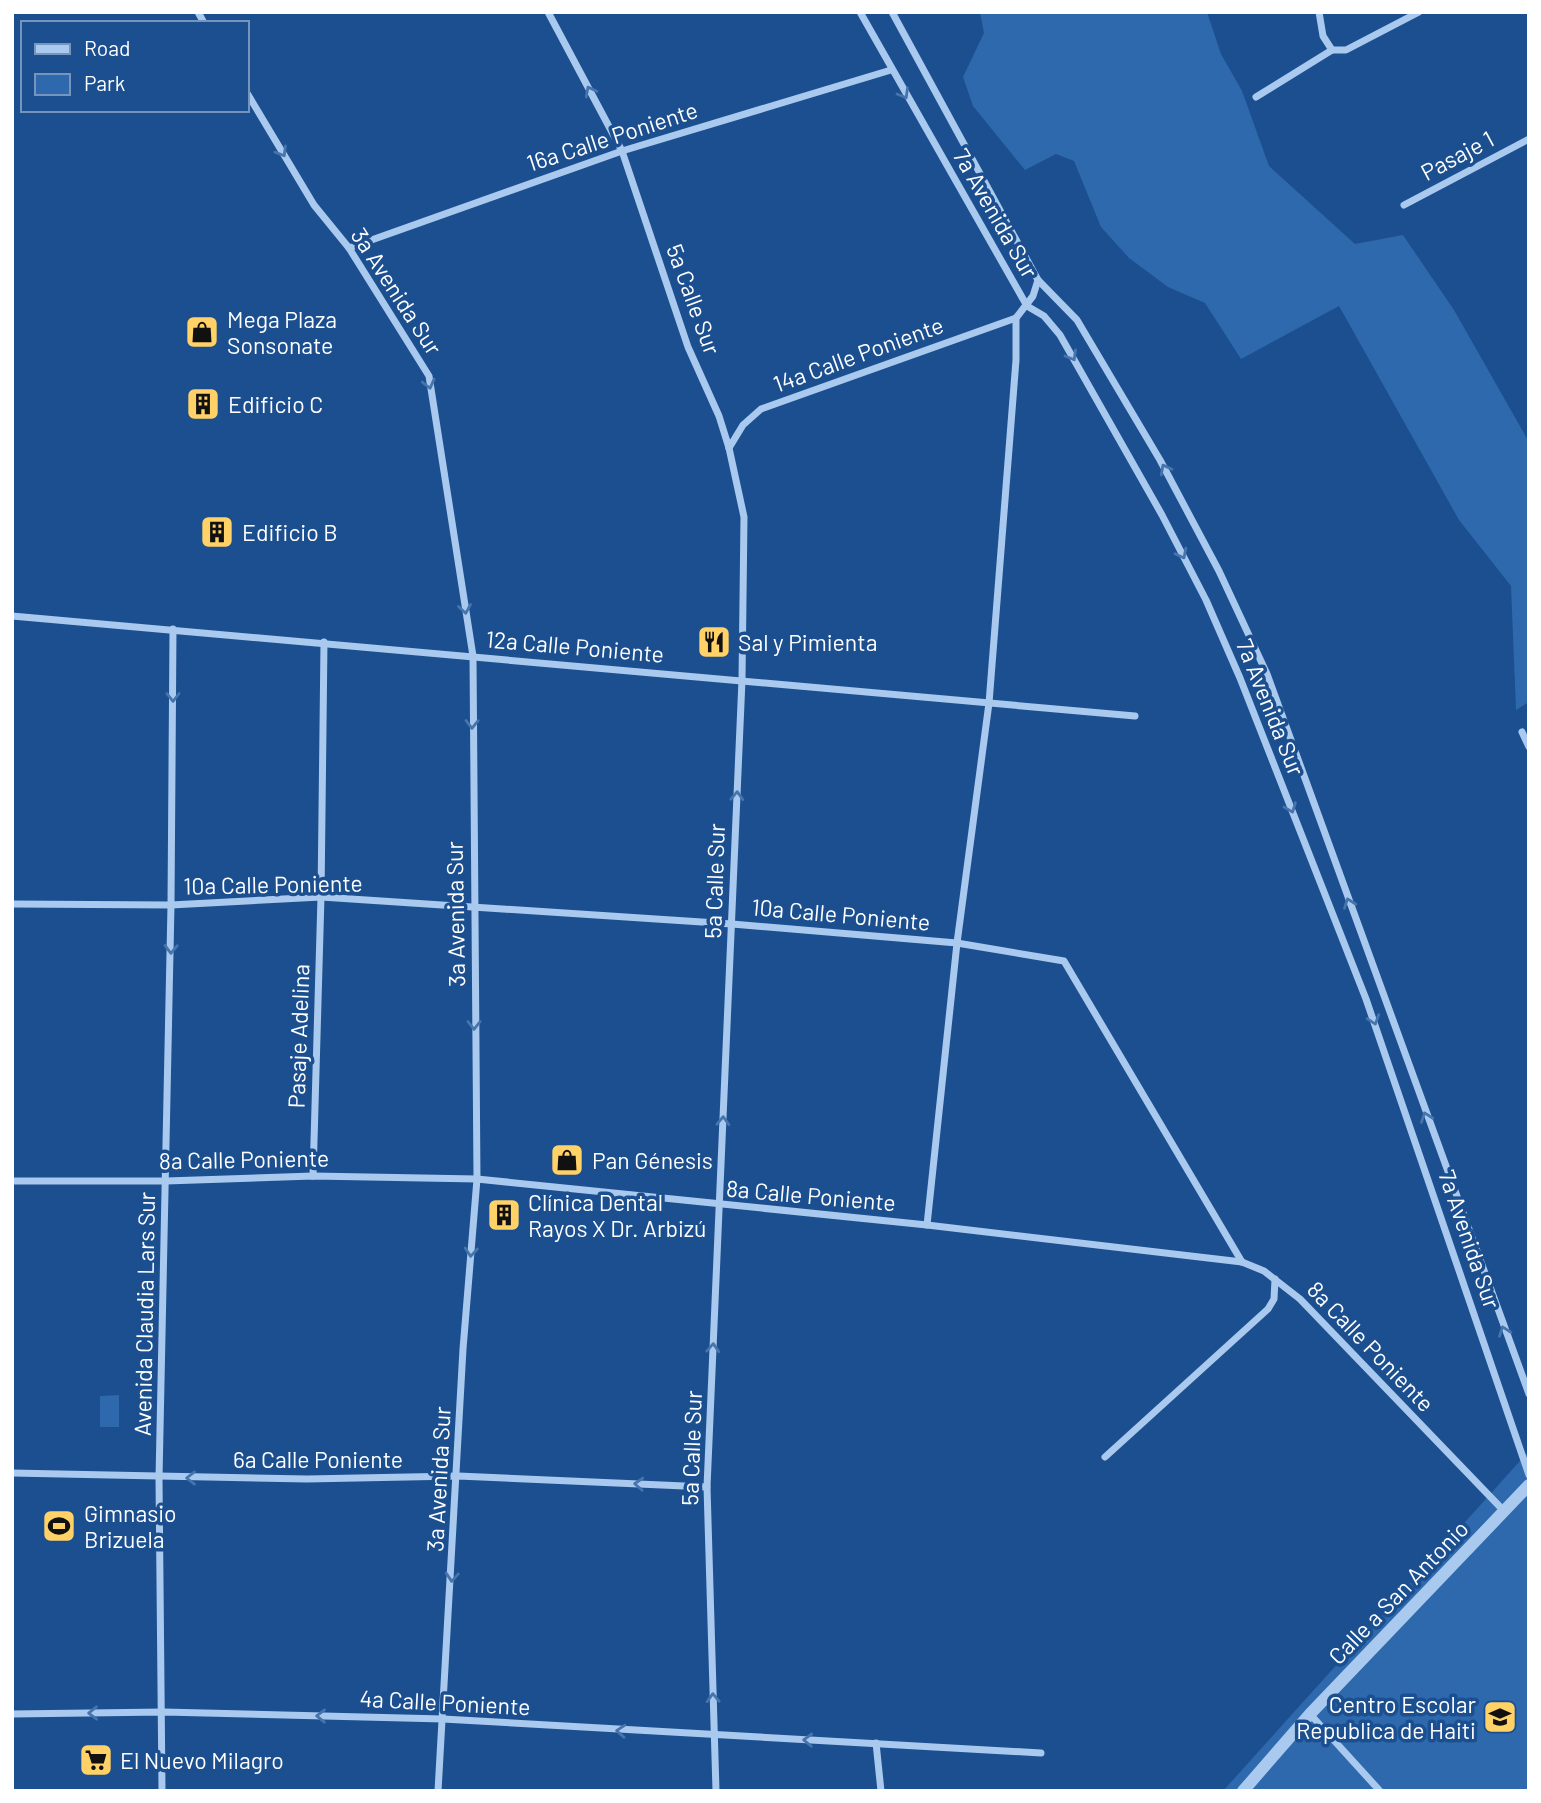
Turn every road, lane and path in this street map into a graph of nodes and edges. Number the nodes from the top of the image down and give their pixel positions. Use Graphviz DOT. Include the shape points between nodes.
graph roads {
  1 [pos="548,12"];
  2 [pos="860,12"];
  3 [pos="892,12"];
  4 [pos="1319,12"];
  5 [pos="1419,12"];
  6 [pos="1332,50"];
  7 [pos="891,70"];
  8 [pos="248,95"];
  9 [pos="1255,97"];
  10 [pos="1529,139"];
  11 [pos="622,151"];
  12 [pos="1404,205"];
  13 [pos="349,248"];
  14 [pos="1038,280"];
  15 [pos="1027,306"];
  16 [pos="1016,318"];
  17 [pos="729,448"];
  18 [pos="12,616"];
  19 [pos="173,629"];
  20 [pos="324,642"];
  21 [pos="473,656"];
  22 [pos="742,680"];
  23 [pos="989,703"];
  24 [pos="1135,716"];
  25 [pos="1522,732"];
  26 [pos="1529,747"];
  27 [pos="321,897"];
  28 [pos="12,904"];
  29 [pos="171,905"];
  30 [pos="475,908"];
  31 [pos="732,924"];
  32 [pos="957,943"];
  33 [pos="313,1176"];
  34 [pos="477,1179"];
  35 [pos="12,1181"];
  36 [pos="166,1181"];
  37 [pos="720,1206"];
  38 [pos="927,1225"];
  39 [pos="1242,1262"];
  40 [pos="1275,1278"];
  41 [pos="1529,1394"];
  42 [pos="1105,1457"];
  43 [pos="12,1473"];
  44 [pos="1529,1475"];
  45 [pos="458,1476"];
  46 [pos="159,1478"];
  47 [pos="1529,1485"];
  48 [pos="707,1487"];
  49 [pos="1504,1511"];
  50 [pos="164,1712"];
  51 [pos="12,1714"];
  52 [pos="1310,1714"];
  53 [pos="443,1719"];
  54 [pos="714,1737"];
  55 [pos="876,1743"];
  56 [pos="1041,1753"];
  57 [pos="162,1791"];
  58 [pos="438,1791"];
  59 [pos="716,1791"];
  60 [pos="881,1791"];
  61 [pos="1243,1791"];
  62 [pos="1380,1791"];
  11 -- 1 [label="street, 5a Calle Sur, one-way"];
  2 -- 7 [label="street, 7a Avenida Sur"];
  3 -- 14 [label="street, 7a Avenida Sur"];
  4 -- 6 [label="street" via="1323,36"];
  5 -- 6 [label="street" via="1346,50"];
  6 -- 9 [label="street"];
  7 -- 11 [label="street, 16a Calle Poniente"];
  7 -- 15 [label="street, 7a Avenida Sur, one-way"];
  8 -- 13 [label="street, 3a Avenida Sur, one-way" via="314,205"];
  10 -- 12 [label="street, Pasaje 1"];
  11 -- 13 [label="street, 16a Calle Poniente"];
  11 -- 17 [label="street, 5a Calle Sur" via="688,347"];
  13 -- 21 [label="street, 3a Avenida Sur, one-way" via="429,376"];
  14 -- 15 [label="street"];
  41 -- 14 [label="street, 7a Avenida Sur, one-way" via="1267,674 1160,460 1077,320"];
  15 -- 16 [label="street"];
  15 -- 44 [label="street, 7a Avenida Sur, one-way" via="1044,316 1066,347 1162,514 1240,678 1366,999"];
  16 -- 17 [label="street, 14a Calle Poniente" via="761,409 743,425"];
  16 -- 23 [label="street"];
  17 -- 22 [label="street, 5a Calle Sur" via="744,517"];
  18 -- 19 [label="street, 12a Calle Poniente"];
  19 -- 20 [label="street, 12a Calle Poniente"];
  19 -- 29 [label="street, Avenida Claudia Lars Sur, one-way"];
  20 -- 21 [label="street, 12a Calle Poniente"];
  20 -- 27 [label="street, Pasaje Adelina"];
  21 -- 22 [label="street, 12a Calle Poniente"];
  21 -- 30 [label="street, 3a Avenida Sur, one-way"];
  22 -- 23 [label="street, 12a Calle Poniente"];
  31 -- 22 [label="street, 5a Calle Sur, one-way"];
  23 -- 24 [label="street, 12a Calle Poniente"];
  23 -- 32 [label="street"];
  25 -- 26 [label="street"];
  27 -- 29 [label="street, 10a Calle Poniente"];
  27 -- 30 [label="street, 10a Calle Poniente"];
  27 -- 33 [label="street, Pasaje Adelina"];
  28 -- 29 [label="street, 10a Calle Poniente"];
  29 -- 36 [label="street, Avenida Claudia Lars Sur, one-way"];
  30 -- 31 [label="street, 10a Calle Poniente"];
  30 -- 34 [label="street, 3a Avenida Sur, one-way"];
  31 -- 32 [label="street, 10a Calle Poniente"];
  37 -- 31 [label="street, 5a Calle Sur, one-way"];
  32 -- 38 [label="street"];
  32 -- 39 [label="street, 10a Calle Poniente" via="1064,961"];
  33 -- 34 [label="street, 8a Calle Poniente"];
  33 -- 36 [label="street, 8a Calle Poniente"];
  34 -- 37 [label="street, 8a Calle Poniente"];
  34 -- 45 [label="street, 3a Avenida Sur, one-way"];
  35 -- 36 [label="street, 8a Calle Poniente"];
  36 -- 46 [label="street, Avenida Claudia Lars Sur"];
  37 -- 38 [label="street, 8a Calle Poniente"];
  48 -- 37 [label="street, 5a Calle Sur, one-way"];
  38 -- 39 [label="street, 8a Calle Poniente"];
  39 -- 40 [label="street, 8a Calle Poniente"];
  40 -- 42 [label="street" via="1275,1299 1268,1309"];
  40 -- 49 [label="street, 8a Calle Poniente"];
  43 -- 46 [label="street, 6a Calle Poniente"];
  45 -- 46 [label="street, 6a Calle Poniente, one-way"];
  48 -- 45 [label="street, 6a Calle Poniente, one-way"];
  45 -- 53 [label="street, 3a Avenida Sur, one-way"];
  46 -- 50 [label="street, Avenida Claudia Lars Sur"];
  47 -- 49 [label="street, Calle a San Antonio"];
  54 -- 48 [label="street, 5a Calle Sur, one-way"];
  49 -- 52 [label="street, Calle a San Antonio"];
  50 -- 51 [label="street, 4a Calle Poniente, one-way"];
  53 -- 50 [label="street, 4a Calle Poniente, one-way"];
  50 -- 57 [label="street, Avenida Claudia Lars Sur"];
  52 -- 61 [label="street, Calle a San Antonio"];
  52 -- 62 [label="street"];
  54 -- 53 [label="street, 4a Calle Poniente, one-way"];
  53 -- 58 [label="street, 3a Avenida Sur"];
  55 -- 54 [label="street, 4a Calle Poniente, one-way"];
  54 -- 59 [label="street, 5a Calle Sur"];
  55 -- 56 [label="street, 4a Calle Poniente"];
  55 -- 60 [label="street"];
}
